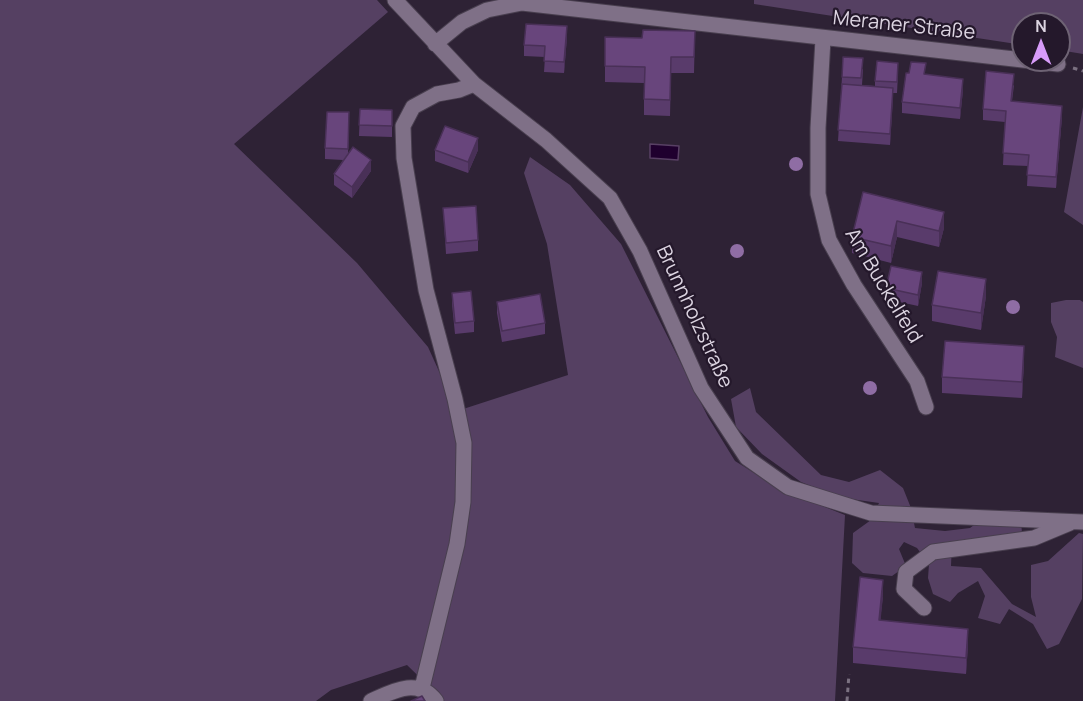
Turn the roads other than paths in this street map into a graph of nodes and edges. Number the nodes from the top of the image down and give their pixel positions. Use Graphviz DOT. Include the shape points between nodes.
graph roads {
  1 [pos="395,0"];
  2 [pos="823,39"];
  3 [pos="435,45"];
  4 [pos="1011,59"];
  5 [pos="474,84"];
  6 [pos="926,407"];
  7 [pos="1079,521"];
  8 [pos="924,608"];
  9 [pos="422,688"];
  10 [pos="371,701"];
  11 [pos="436,701"];
  1 -- 3 [label="street, Brunnholzstraße"];
  2 -- 3 [label="street, Meraner Straße" via="522,3 487,10 462,22"];
  2 -- 4 [label="street, Meraner Straße"];
  2 -- 6 [label="street, Am Buckelfeld" via="818,194 829,240 917,381"];
  3 -- 5 [label="street, Brunnholzstraße"];
  5 -- 7 [label="street, Brunnholzstraße" via="546,140 610,198 640,251 701,388 747,458 788,487 871,513"];
  5 -- 9 [label="street" via="437,94 413,106 403,126 404,158 426,290 464,443 463,502 457,544"];
  7 -- 8 [label="street" via="1035,538 933,552 906,572 904,589"];
  9 -- 10 [label="street" via="410,687"];
  9 -- 11 [label="street"];
}
